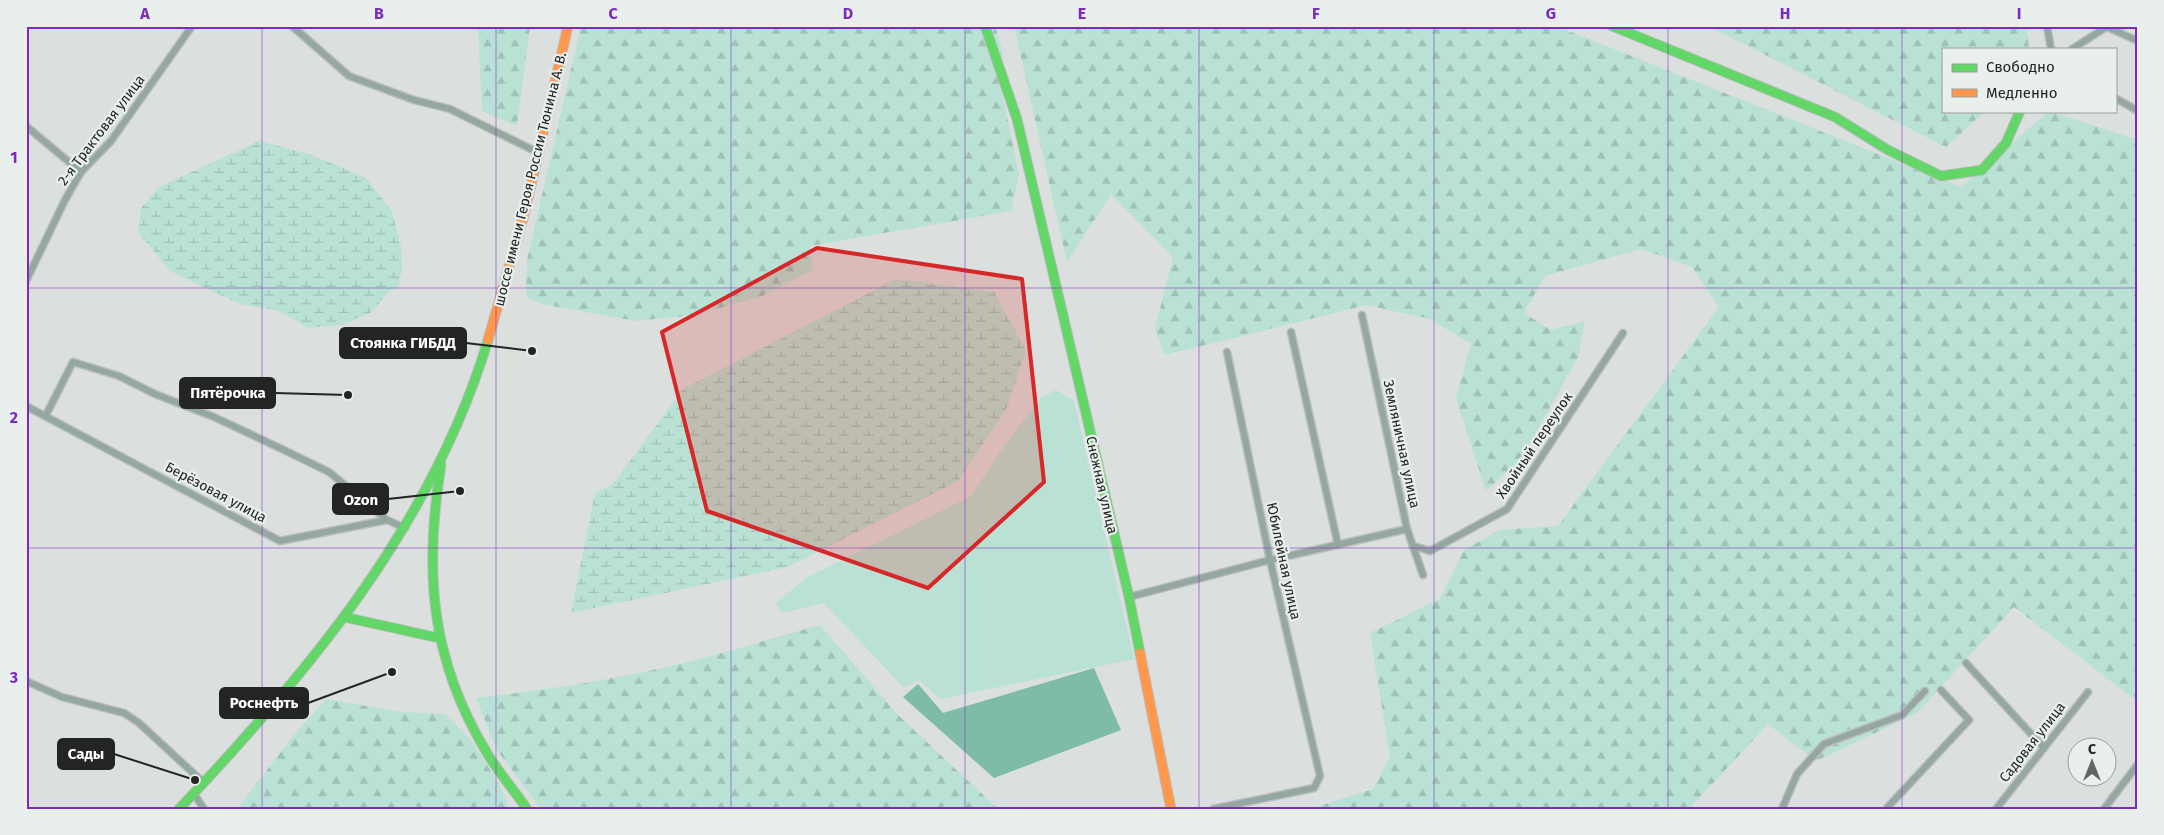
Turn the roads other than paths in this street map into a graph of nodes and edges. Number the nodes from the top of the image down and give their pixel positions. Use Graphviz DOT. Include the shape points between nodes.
graph roads {
  1 [pos="192,26"];
  2 [pos="292,26"];
  3 [pos="568,26"];
  4 [pos="985,26"];
  5 [pos="1612,26"];
  6 [pos="2047,26"];
  7 [pos="2108,26"];
  8 [pos="2138,41"];
  9 [pos="2051,48"];
  10 [pos="2074,48"];
  11 [pos="2116,99"];
  12 [pos="2138,111"];
  13 [pos="2020,112"];
  14 [pos="26,126"];
  15 [pos="539,153"];
  16 [pos="82,172"];
  17 [pos="26,281"];
  18 [pos="1362,315"];
  19 [pos="1292,332"];
  20 [pos="1623,333"];
  21 [pos="1227,352"];
  22 [pos="26,406"];
  23 [pos="46,415"];
  24 [pos="442,460"];
  25 [pos="387,520"];
  26 [pos="405,528"];
  27 [pos="1407,529"];
  28 [pos="1338,545"];
  29 [pos="1414,546"];
  30 [pos="1270,560"];
  31 [pos="1423,576"];
  32 [pos="1129,597"];
  33 [pos="344,617"];
  34 [pos="439,638"];
  35 [pos="1966,663"];
  36 [pos="26,681"];
  37 [pos="1941,690"];
  38 [pos="1925,691"];
  39 [pos="2088,692"];
  40 [pos="2044,748"];
  41 [pos="2138,764"];
  42 [pos="204,783"];
  43 [pos="194,794"];
  44 [pos="179,809"];
  45 [pos="204,809"];
  46 [pos="527,809"];
  47 [pos="1171,809"];
  48 [pos="1213,809"];
  49 [pos="1782,809"];
  50 [pos="1886,809"];
  51 [pos="1996,809"];
  52 [pos="2104,809"];
  1 -- 16 [label="street, 2-я Трактовая улица" via="111,141"];
  2 -- 15 [label="street" via="349,76 414,100 450,108"];
  3 -- 15 [label="main road, шоссе имени Героя России Тюнина А. В."];
  4 -- 32 [label="main road, Снежная улица" via="1005,79"];
  5 -- 13 [label="main road" via="1835,117 1888,150 1941,176 1982,170 2006,143"];
  6 -- 9 [label="street"];
  7 -- 8 [label="street"];
  7 -- 10 [label="street"];
  11 -- 12 [label="street"];
  14 -- 16 [label="street"];
  15 -- 24 [label="main road, шоссе имени Героя России Тюнина А. В." via="503,292 458,425"];
  16 -- 17 [label="street, 2-я Трактовая улица"];
  18 -- 27 [label="street, Земляничная улица"];
  19 -- 28 [label="street"];
  20 -- 29 [label="street, Хвойный переулок" via="1507,509 1430,551"];
  21 -- 30 [label="street, Юбилейная улица"];
  22 -- 23 [label="street, Берёзовая улица"];
  23 -- 25 [label="street, Берёзовая улица" via="280,541"];
  23 -- 25 [label="street" via="73,362 119,376 328,472"];
  24 -- 26 [label="main road, шоссе имени Героя России Тюнина А. В."];
  24 -- 34 [label="main road" via="431,527 430,555"];
  25 -- 26 [label="street"];
  26 -- 33 [label="main road, шоссе имени Героя России Тюнина А. В."];
  27 -- 28 [label="street"];
  27 -- 29 [label="street, Земляничная улица"];
  28 -- 30 [label="street"];
  29 -- 31 [label="street, Земляничная улица"];
  30 -- 32 [label="street"];
  30 -- 48 [label="street, Юбилейная улица" via="1320,776 1314,788"];
  32 -- 47 [label="main road, Снежная улица"];
  33 -- 34 [label="main road"];
  33 -- 42 [label="main road, шоссе имени Героя России Тюнина А. В." via="299,677"];
  34 -- 46 [label="main road" via="453,685 470,720 487,753"];
  35 -- 40 [label="street"];
  36 -- 42 [label="street" via="62,697 124,713"];
  37 -- 50 [label="street" via="1969,720"];
  38 -- 49 [label="street" via="1902,715 1824,744 1797,774"];
  39 -- 40 [label="street, Садовая улица"];
  40 -- 51 [label="street, Садовая улица"];
  41 -- 52 [label="street"];
  42 -- 43 [label="main road, шоссе имени Героя России Тюнина А. В."];
  43 -- 44 [label="main road, шоссе имени Героя России Тюнина А. В."];
  43 -- 45 [label="street"];
}
